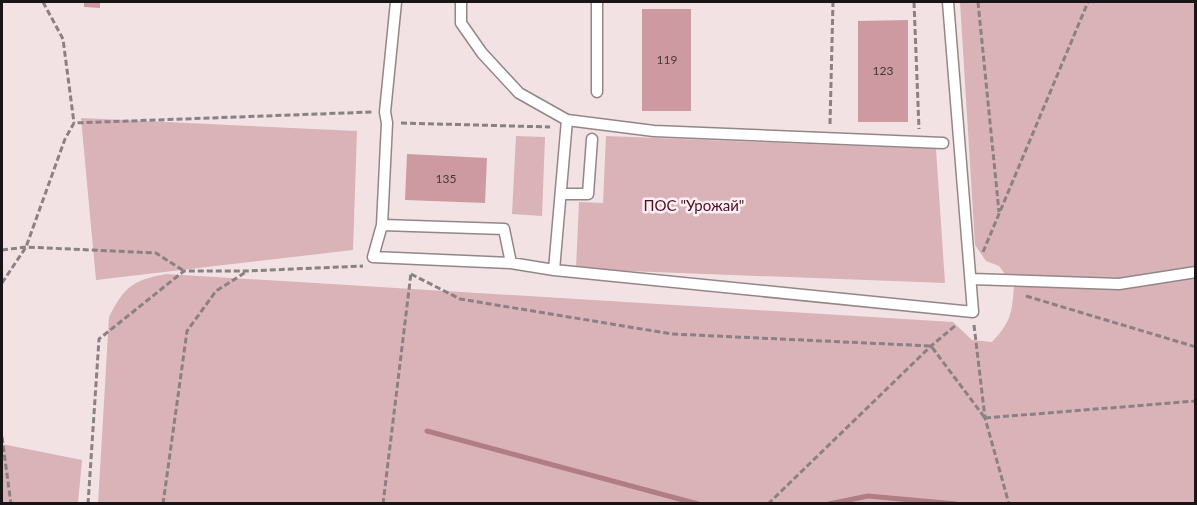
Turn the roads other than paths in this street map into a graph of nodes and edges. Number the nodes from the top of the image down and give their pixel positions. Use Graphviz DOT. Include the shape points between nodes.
graph roads {
  1 [pos="396,2"];
  2 [pos="461,2"];
  3 [pos="597,2"];
  4 [pos="948,2"];
  5 [pos="597,92"];
  6 [pos="567,124"];
  7 [pos="592,139"];
  8 [pos="943,143"];
  9 [pos="561,194"];
  10 [pos="382,225"];
  11 [pos="511,263"];
  12 [pos="554,270"];
  13 [pos="1196,272"];
  14 [pos="971,279"];
  1 -- 10 [label="lane"];
  2 -- 6 [label="lane" via="461,23 482,53 519,93"];
  3 -- 5 [label="lane"];
  4 -- 14 [label="lane"];
  6 -- 8 [label="lane"];
  6 -- 9 [label="lane"];
  7 -- 9 [label="lane" via="588,194"];
  9 -- 12 [label="lane"];
  10 -- 11 [label="lane" via="504,229"];
  10 -- 11 [label="lane" via="373,257"];
  11 -- 12 [label="lane"];
  12 -- 14 [label="lane" via="973,312"];
  13 -- 14 [label="lane" via="1119,284"];
}
